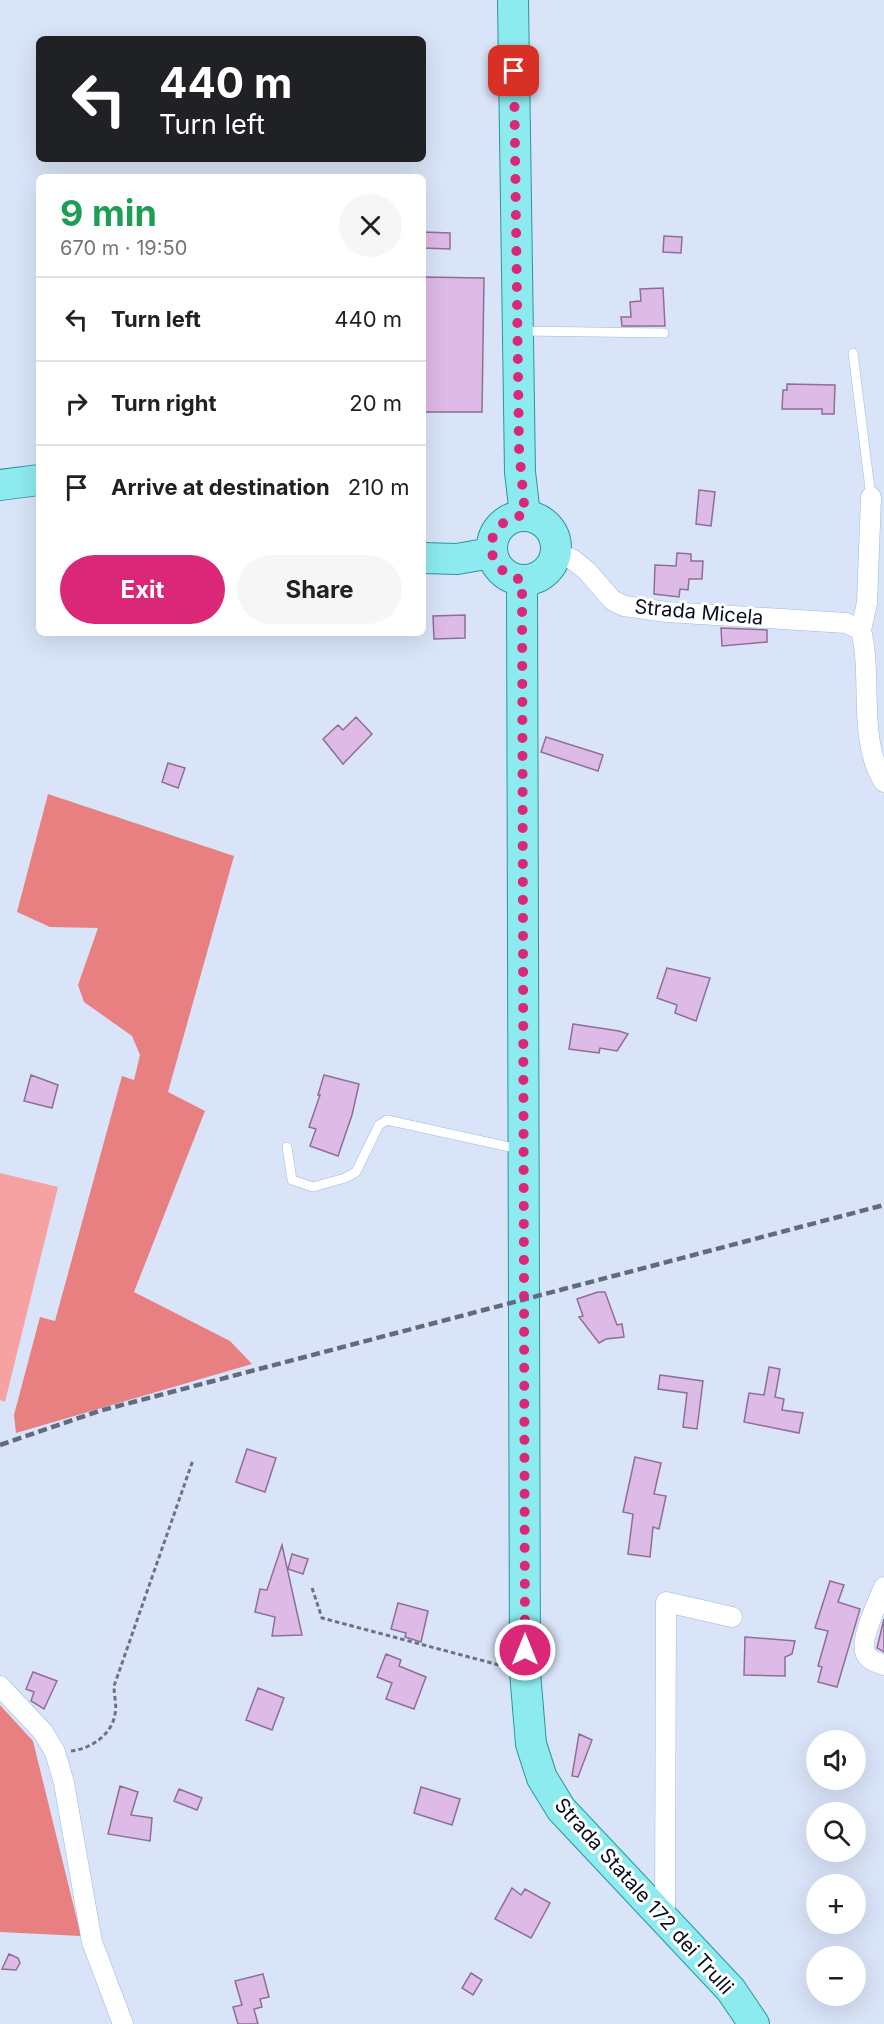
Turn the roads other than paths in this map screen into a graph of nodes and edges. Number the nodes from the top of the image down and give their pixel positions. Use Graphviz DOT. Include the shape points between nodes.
graph roads {
  1 [pos="513,0"];
  2 [pos="516,331"];
  3 [pos="664,333"];
  4 [pos="853,353"];
  5 [pos="36,480"];
  6 [pos="0,485"];
  7 [pos="870,497"];
  8 [pos="525,515"];
  9 [pos="491,553"];
  10 [pos="556,553"];
  11 [pos="426,558"];
  12 [pos="522,580"];
  13 [pos="861,630"];
  14 [pos="884,782"];
  15 [pos="287,1147"];
  16 [pos="522,1149"];
  17 [pos="884,1587"];
  18 [pos="732,1617"];
  19 [pos="884,1665"];
  20 [pos="0,1686"];
  21 [pos="665,1920"];
  22 [pos="123,2024"];
  23 [pos="753,2024"];
  1 -- 2 [label="main road"];
  2 -- 3 [label="lane"];
  2 -- 8 [label="main road"];
  4 -- 7 [label="lane"];
  5 -- 6 [label="main road"];
  7 -- 13 [label="street" via="867,603"];
  8 -- 9 [label="main road" via="499,526"];
  8 -- 10 [label="main road" via="545,523 552,532"];
  9 -- 11 [label="main road" via="457,559"];
  9 -- 12 [label="main road" via="502,572"];
  10 -- 12 [label="main road" via="540,576"];
  10 -- 13 [label="street, Strada Micela" via="572,559 612,600 624,606 846,623"];
  12 -- 16 [label="main road, Strada Statale 172 dei Trulli"];
  13 -- 14 [label="street" via="866,650 871,746 876,769"];
  15 -- 16 [label="lane" via="292,1180 313,1187 356,1172 379,1125 387,1120"];
  16 -- 21 [label="main road, Strada Statale 172 dei Trulli" via="525,1672 531,1743 542,1778 561,1809"];
  17 -- 19 [label="street" via="863,1650 868,1658"];
  18 -- 21 [label="street" via="666,1602"];
  20 -- 22 [label="street" via="43,1732 55,1752 92,1942"];
  21 -- 23 [label="main road, Strada Statale 172 dei Trulli" via="731,1990"];
}
